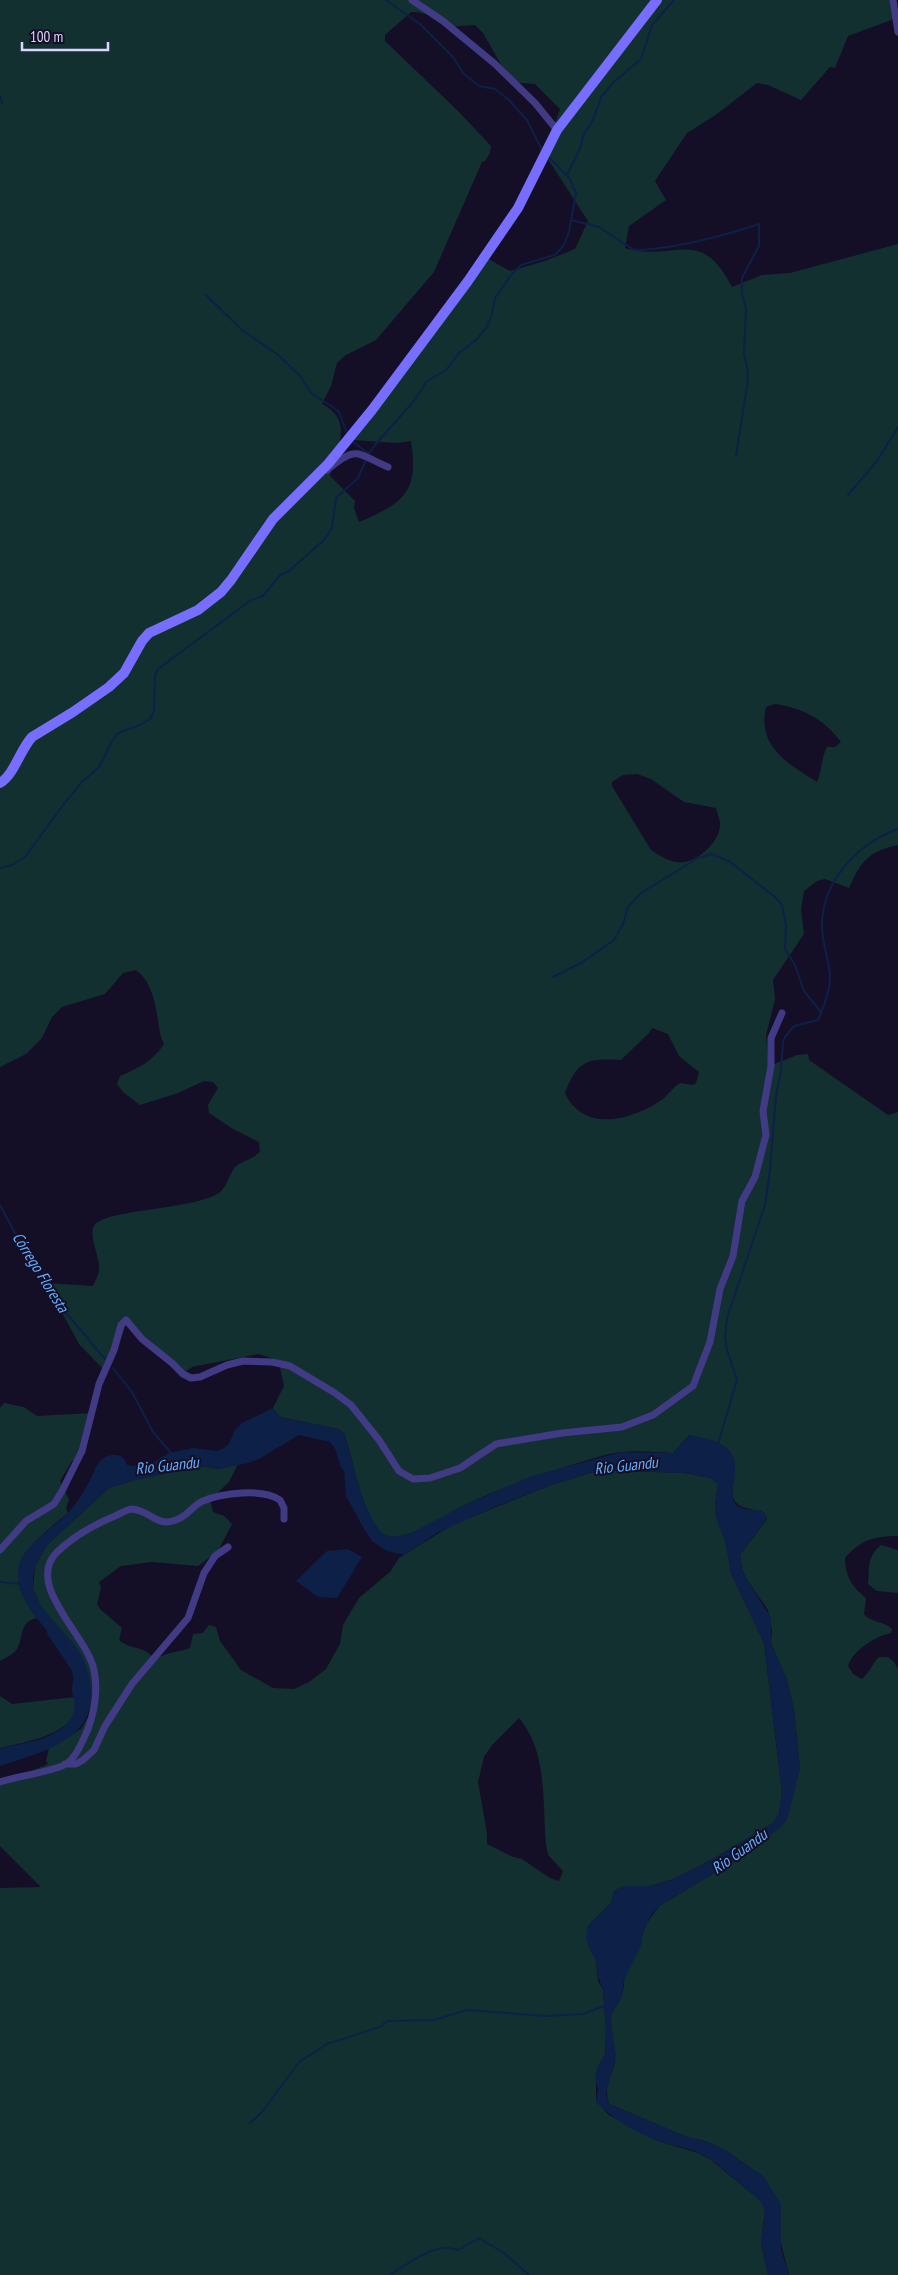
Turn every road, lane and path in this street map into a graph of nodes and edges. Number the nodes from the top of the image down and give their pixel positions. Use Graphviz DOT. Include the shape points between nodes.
graph roads {
  1 [pos="412,0"];
  2 [pos="657,0"];
  3 [pos="893,0"];
  4 [pos="898,28"];
  5 [pos="557,130"];
  6 [pos="388,468"];
  7 [pos="313,479"];
  8 [pos="0,783"];
  9 [pos="782,1013"];
  10 [pos="284,1519"];
  11 [pos="228,1547"];
  12 [pos="0,1550"];
  13 [pos="65,1764"];
  14 [pos="0,1782"];
  1 -- 5 [label="street" via="495,64"];
  2 -- 5 [label="main road"];
  3 -- 4 [label="street"];
  5 -- 7 [label="main road" via="509,223 372,410"];
  6 -- 7 [label="street" via="368,457 351,453"];
  7 -- 8 [label="main road" via="273,519 221,592 192,614 149,633 124,673 105,691 32,737 8,776"];
  9 -- 12 [label="street" via="771,1038 771,1066 763,1111 766,1135 755,1177 742,1201 733,1256 720,1289 710,1342 693,1386 662,1409 622,1428 562,1433 496,1444 460,1468 413,1480 399,1471 351,1406 290,1366 243,1361 191,1378 142,1340 126,1320 98,1384 82,1451 62,1491 54,1504 26,1521"];
  10 -- 13 [label="street" via="280,1500 262,1493 202,1501 181,1518 167,1522 129,1510 90,1526 54,1556 47,1571 51,1592 90,1656 96,1682 90,1724 76,1752"];
  11 -- 13 [label="street" via="215,1556 204,1573 188,1618 132,1684 94,1750 76,1764"];
  13 -- 14 [label="street"];
}
